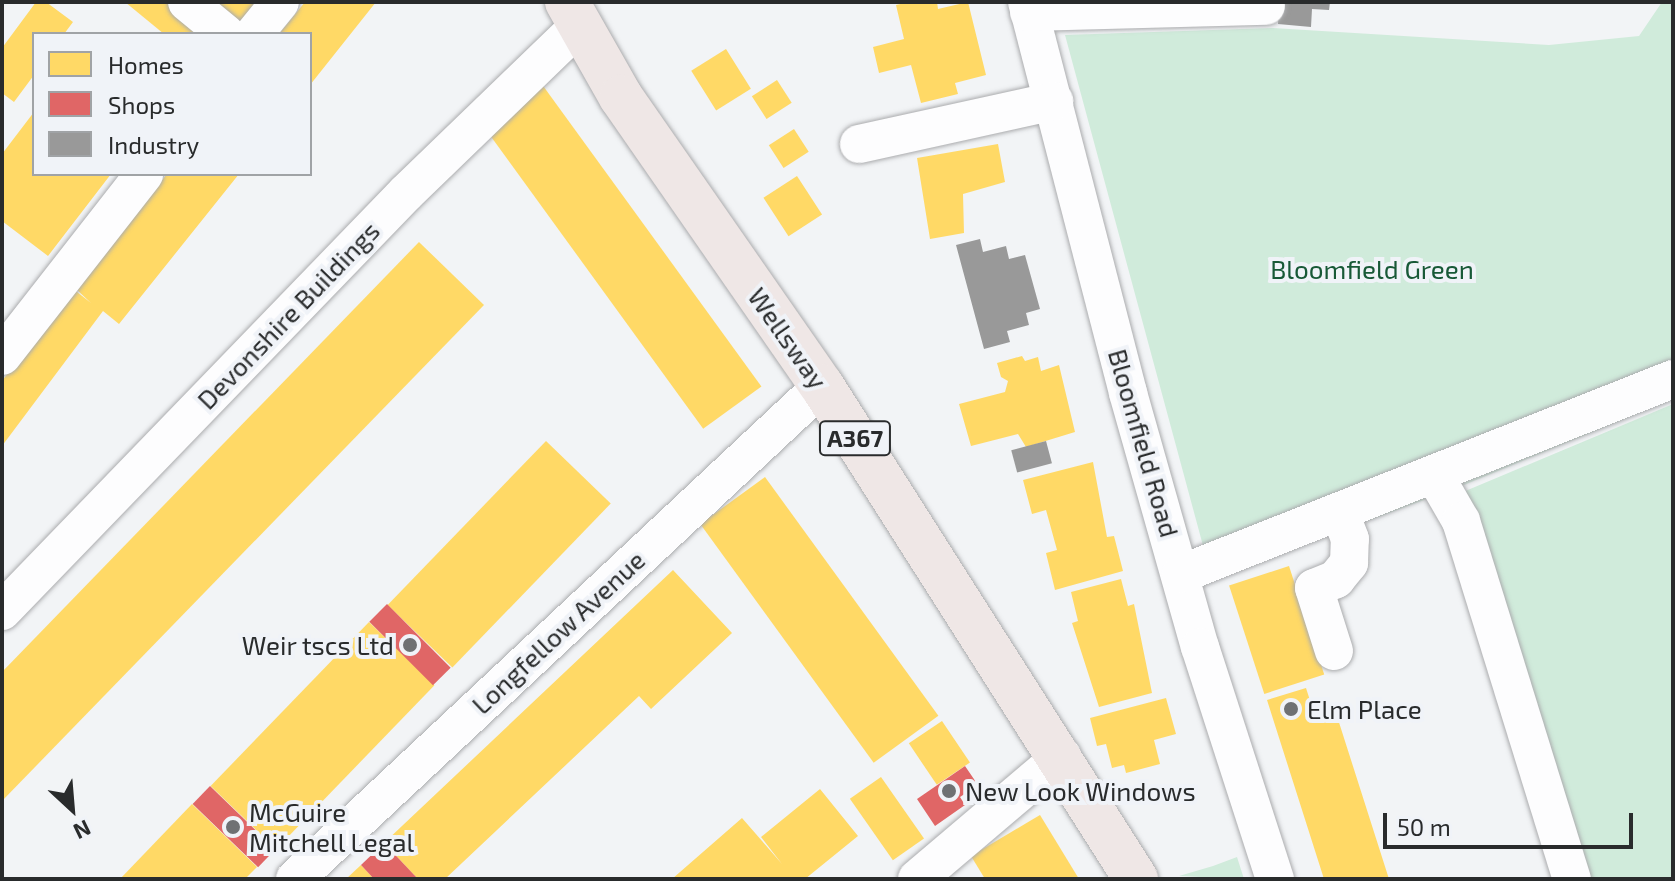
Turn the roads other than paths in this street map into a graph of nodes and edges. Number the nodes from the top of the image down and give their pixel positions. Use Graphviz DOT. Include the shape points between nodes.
graph roads {
  1 [pos="187,2"];
  2 [pos="280,2"];
  3 [pos="1266,6"];
  4 [pos="1028,7"];
  5 [pos="573,14"];
  6 [pos="224,32"];
  7 [pos="256,32"];
  8 [pos="1054,101"];
  9 [pos="859,144"];
  10 [pos="142,176"];
  11 [pos="2,356"];
  12 [pos="1673,379"];
  13 [pos="822,386"];
  14 [pos="1435,476"];
  15 [pos="1340,513"];
  16 [pos="1181,574"];
  17 [pos="2,611"];
  18 [pos="1334,651"];
  19 [pos="1062,756"];
  20 [pos="295,879"];
  21 [pos="917,879"];
  22 [pos="1136,879"];
  23 [pos="1275,879"];
  24 [pos="1572,879"];
  1 -- 6 [label="street"];
  2 -- 7 [label="street"];
  3 -- 4 [label="street"];
  4 -- 8 [label="street, Bloomfield Road"];
  5 -- 13 [label="main road, Wellsway / A367" via="621,97"];
  5 -- 17 [label="street, Devonshire Buildings"];
  8 -- 9 [label="street"];
  8 -- 16 [label="street, Bloomfield Road" via="1128,393"];
  10 -- 11 [label="street"];
  12 -- 14 [label="street"];
  13 -- 19 [label="main road, Wellsway / A367"];
  13 -- 20 [label="street, Longfellow Avenue"];
  14 -- 15 [label="street"];
  14 -- 24 [label="street" via="1461,521"];
  15 -- 16 [label="street"];
  15 -- 18 [label="street" via="1350,539 1349,563 1336,579 1314,588"];
  16 -- 23 [label="street, Bloomfield Road"];
  19 -- 21 [label="street"];
  19 -- 22 [label="main road, Wellsway / A367"];
}
